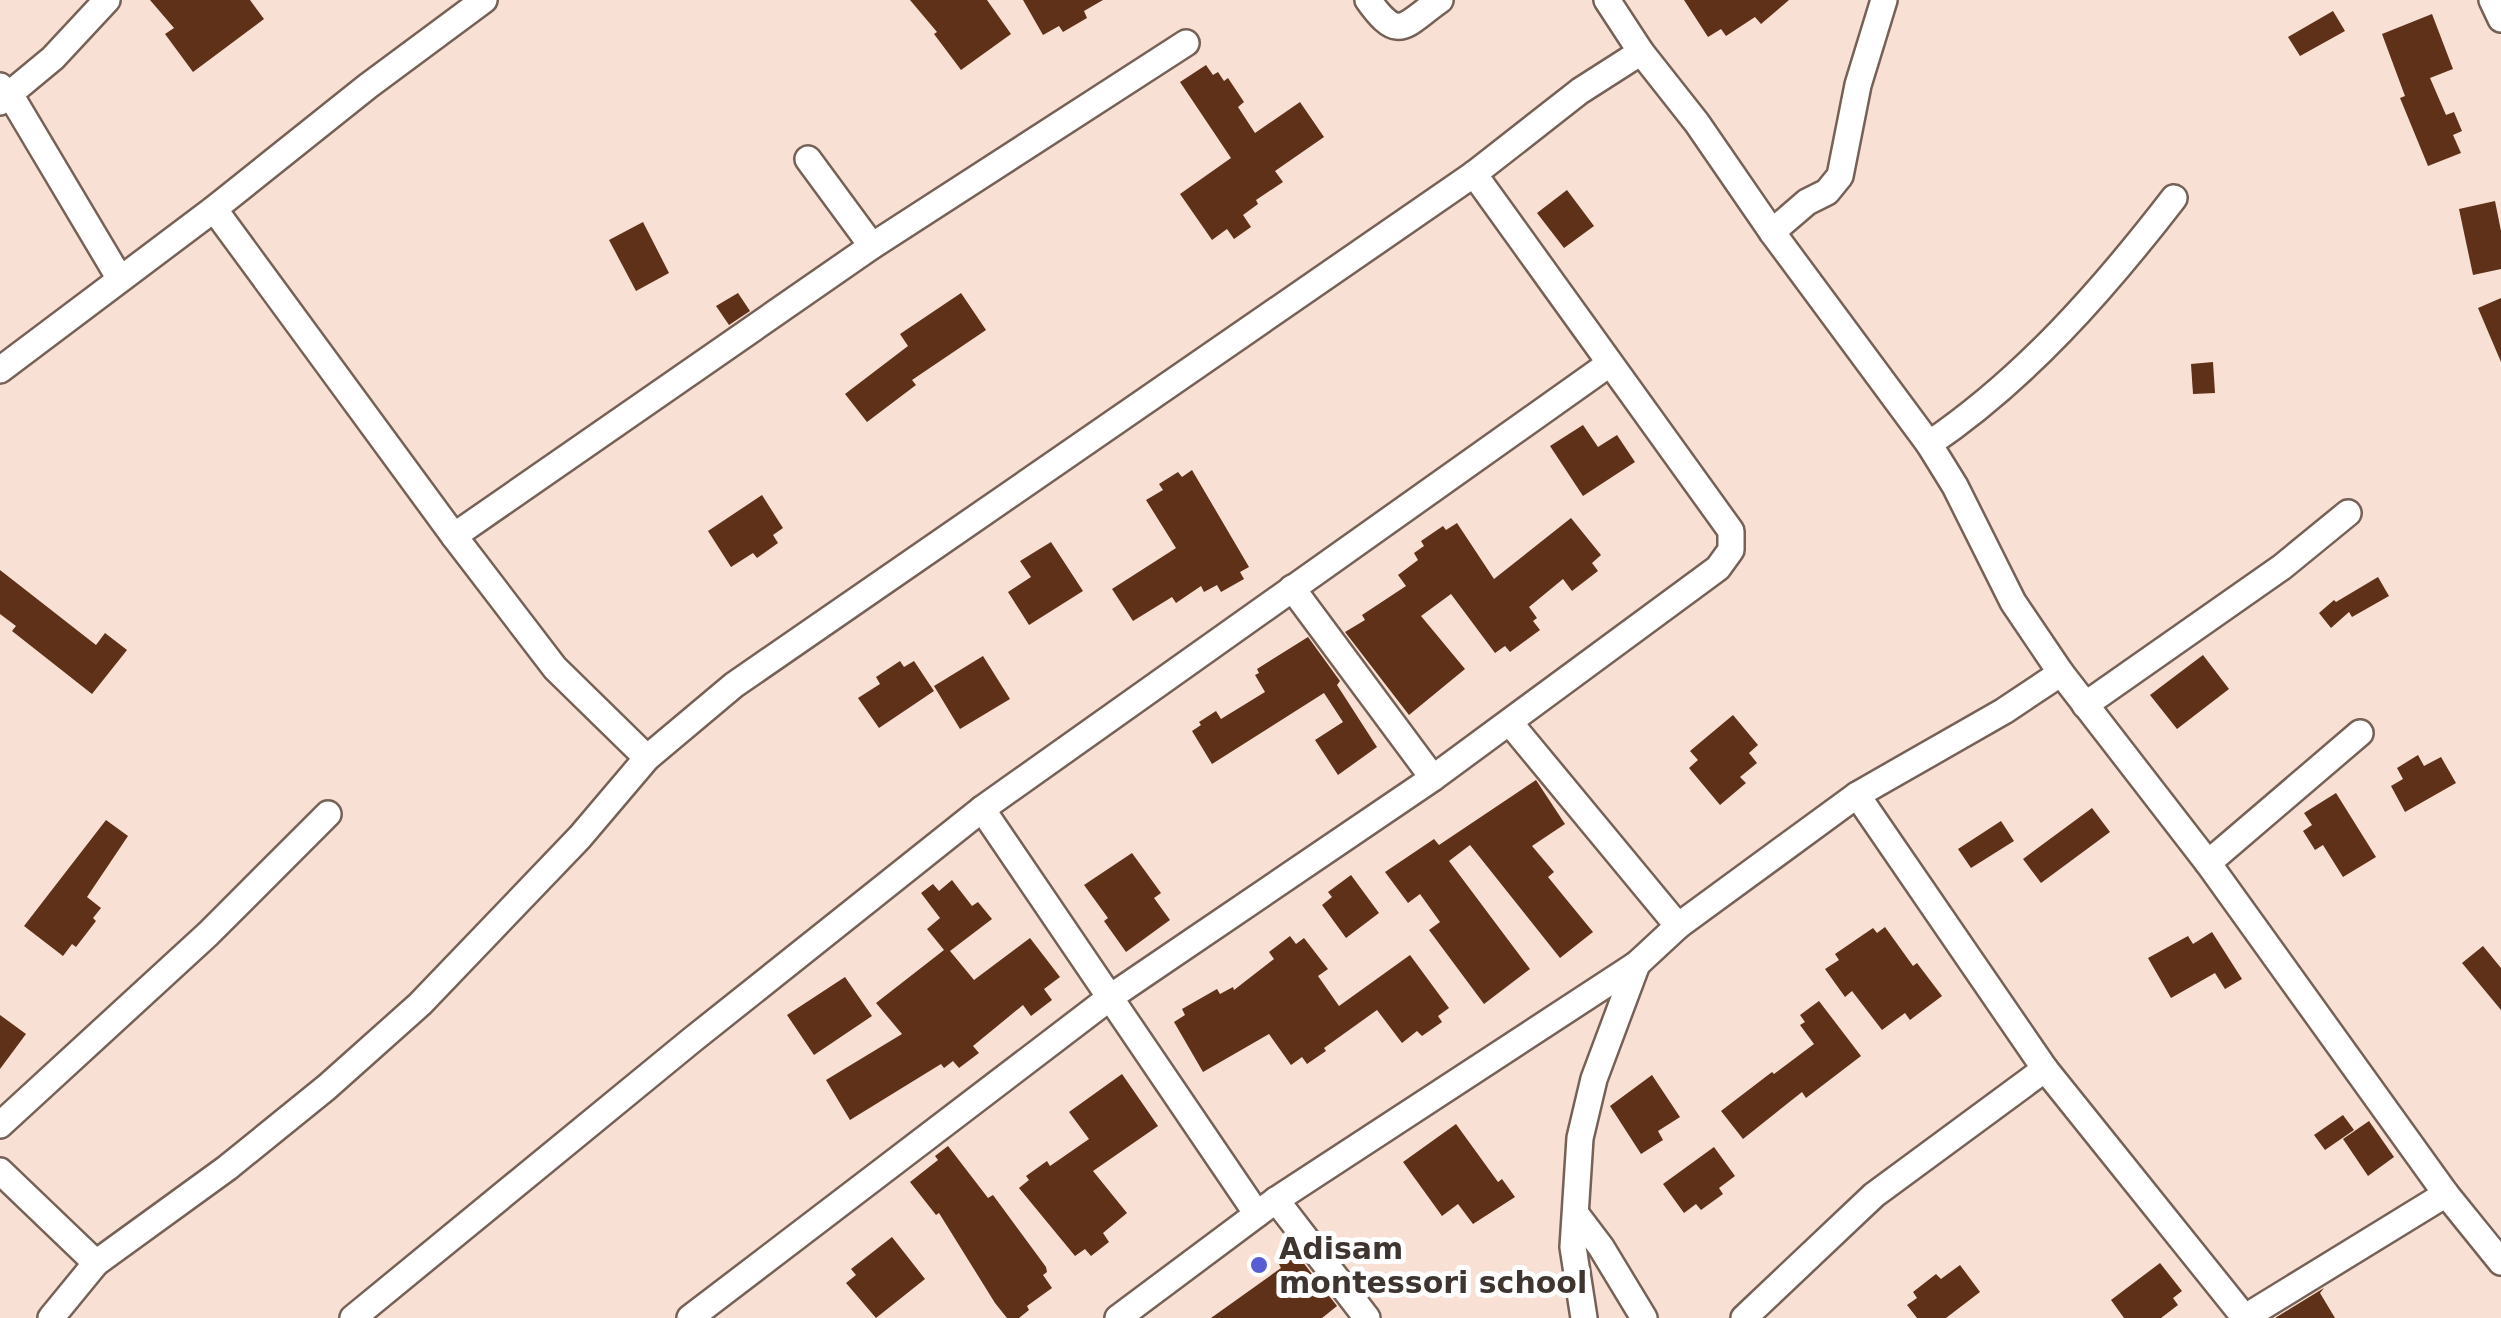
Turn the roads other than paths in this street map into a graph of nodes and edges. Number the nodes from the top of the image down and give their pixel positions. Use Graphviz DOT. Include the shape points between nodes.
graph roads {
  1 [pos="107,0"];
  2 [pos="484,0"];
  3 [pos="1368,0"];
  4 [pos="1440,0"];
  5 [pos="1607,0"];
  6 [pos="1884,0"];
  7 [pos="2492,0"];
  8 [pos="2501,19"];
  9 [pos="1186,43"];
  10 [pos="1641,52"];
  11 [pos="4,95"];
  12 [pos="808,159"];
  13 [pos="1474,174"];
  14 [pos="2174,198"];
  15 [pos="214,208"];
  16 [pos="1772,232"];
  17 [pos="872,246"];
  18 [pos="120,278"];
  19 [pos="1609,364"];
  20 [pos="0,370"];
  21 [pos="1928,444"];
  22 [pos="2348,512"];
  23 [pos="454,536"];
  24 [pos="1292,588"];
  25 [pos="2062,672"];
  26 [pos="2085,706"];
  27 [pos="1510,723"];
  28 [pos="2360,733"];
  29 [pos="647,758"];
  30 [pos="1433,778"];
  31 [pos="1857,796"];
  32 [pos="982,809"];
  33 [pos="328,814"];
  34 [pos="2208,863"];
  35 [pos="1678,926"];
  36 [pos="1637,964"];
  37 [pos="1112,996"];
  38 [pos="2045,1069"];
  39 [pos="0,1125"];
  40 [pos="0,1171"];
  41 [pos="2446,1194"];
  42 [pos="1266,1207"];
  43 [pos="1576,1214"];
  44 [pos="2501,1262"];
  45 [pos="96,1263"];
  46 [pos="52,1318"];
  47 [pos="353,1318"];
  48 [pos="690,1318"];
  49 [pos="1118,1318"];
  50 [pos="1367,1318"];
  51 [pos="1584,1318"];
  52 [pos="1644,1318"];
  53 [pos="1744,1318"];
  54 [pos="2244,1318"];
  1 -- 11 [label="street" via="53,58"];
  2 -- 15 [label="street"];
  3 -- 4 [label="street" via="1394,28"];
  5 -- 10 [label="street"];
  6 -- 16 [label="street" via="1840,176"];
  7 -- 8 [label="street"];
  9 -- 17 [label="street"];
  10 -- 13 [label="street"];
  10 -- 16 [label="street"];
  11 -- 18 [label="street"];
  12 -- 17 [label="street"];
  13 -- 19 [label="street"];
  13 -- 29 [label="street" via="734,685"];
  14 -- 21 [label="street" via="2114,276 2054,337 1973,414"];
  15 -- 18 [label="street"];
  15 -- 23 [label="street"];
  16 -- 21 [label="street"];
  17 -- 23 [label="street"];
  18 -- 20 [label="street"];
  19 -- 24 [label="street"];
  19 -- 27 [label="street" via="1731,531 1731,550 1718,568"];
  21 -- 25 [label="street" via="2013,602"];
  22 -- 26 [label="street" via="2282,567"];
  23 -- 29 [label="street" via="555,668"];
  24 -- 30 [label="street"];
  24 -- 32 [label="street"];
  25 -- 26 [label="street"];
  25 -- 31 [label="street"];
  26 -- 34 [label="street"];
  27 -- 30 [label="street"];
  27 -- 35 [label="street"];
  28 -- 34 [label="street"];
  29 -- 45 [label="street" via="420,1004 227,1168"];
  30 -- 37 [label="street"];
  31 -- 35 [label="street"];
  31 -- 38 [label="street"];
  32 -- 37 [label="street"];
  32 -- 47 [label="street"];
  33 -- 39 [label="street"];
  34 -- 41 [label="street"];
  35 -- 36 [label="street"];
  36 -- 42 [label="street"];
  36 -- 43 [label="street" via="1594,1079 1580,1138"];
  37 -- 42 [label="street"];
  37 -- 48 [label="street"];
  38 -- 53 [label="street" via="1874,1195"];
  38 -- 54 [label="street"];
  40 -- 45 [label="street"];
  41 -- 44 [label="street"];
  41 -- 54 [label="street"];
  42 -- 49 [label="street"];
  42 -- 50 [label="street"];
  43 -- 51 [label="street" via="1573,1247"];
  43 -- 52 [label="street"];
  45 -- 46 [label="street"];
}
